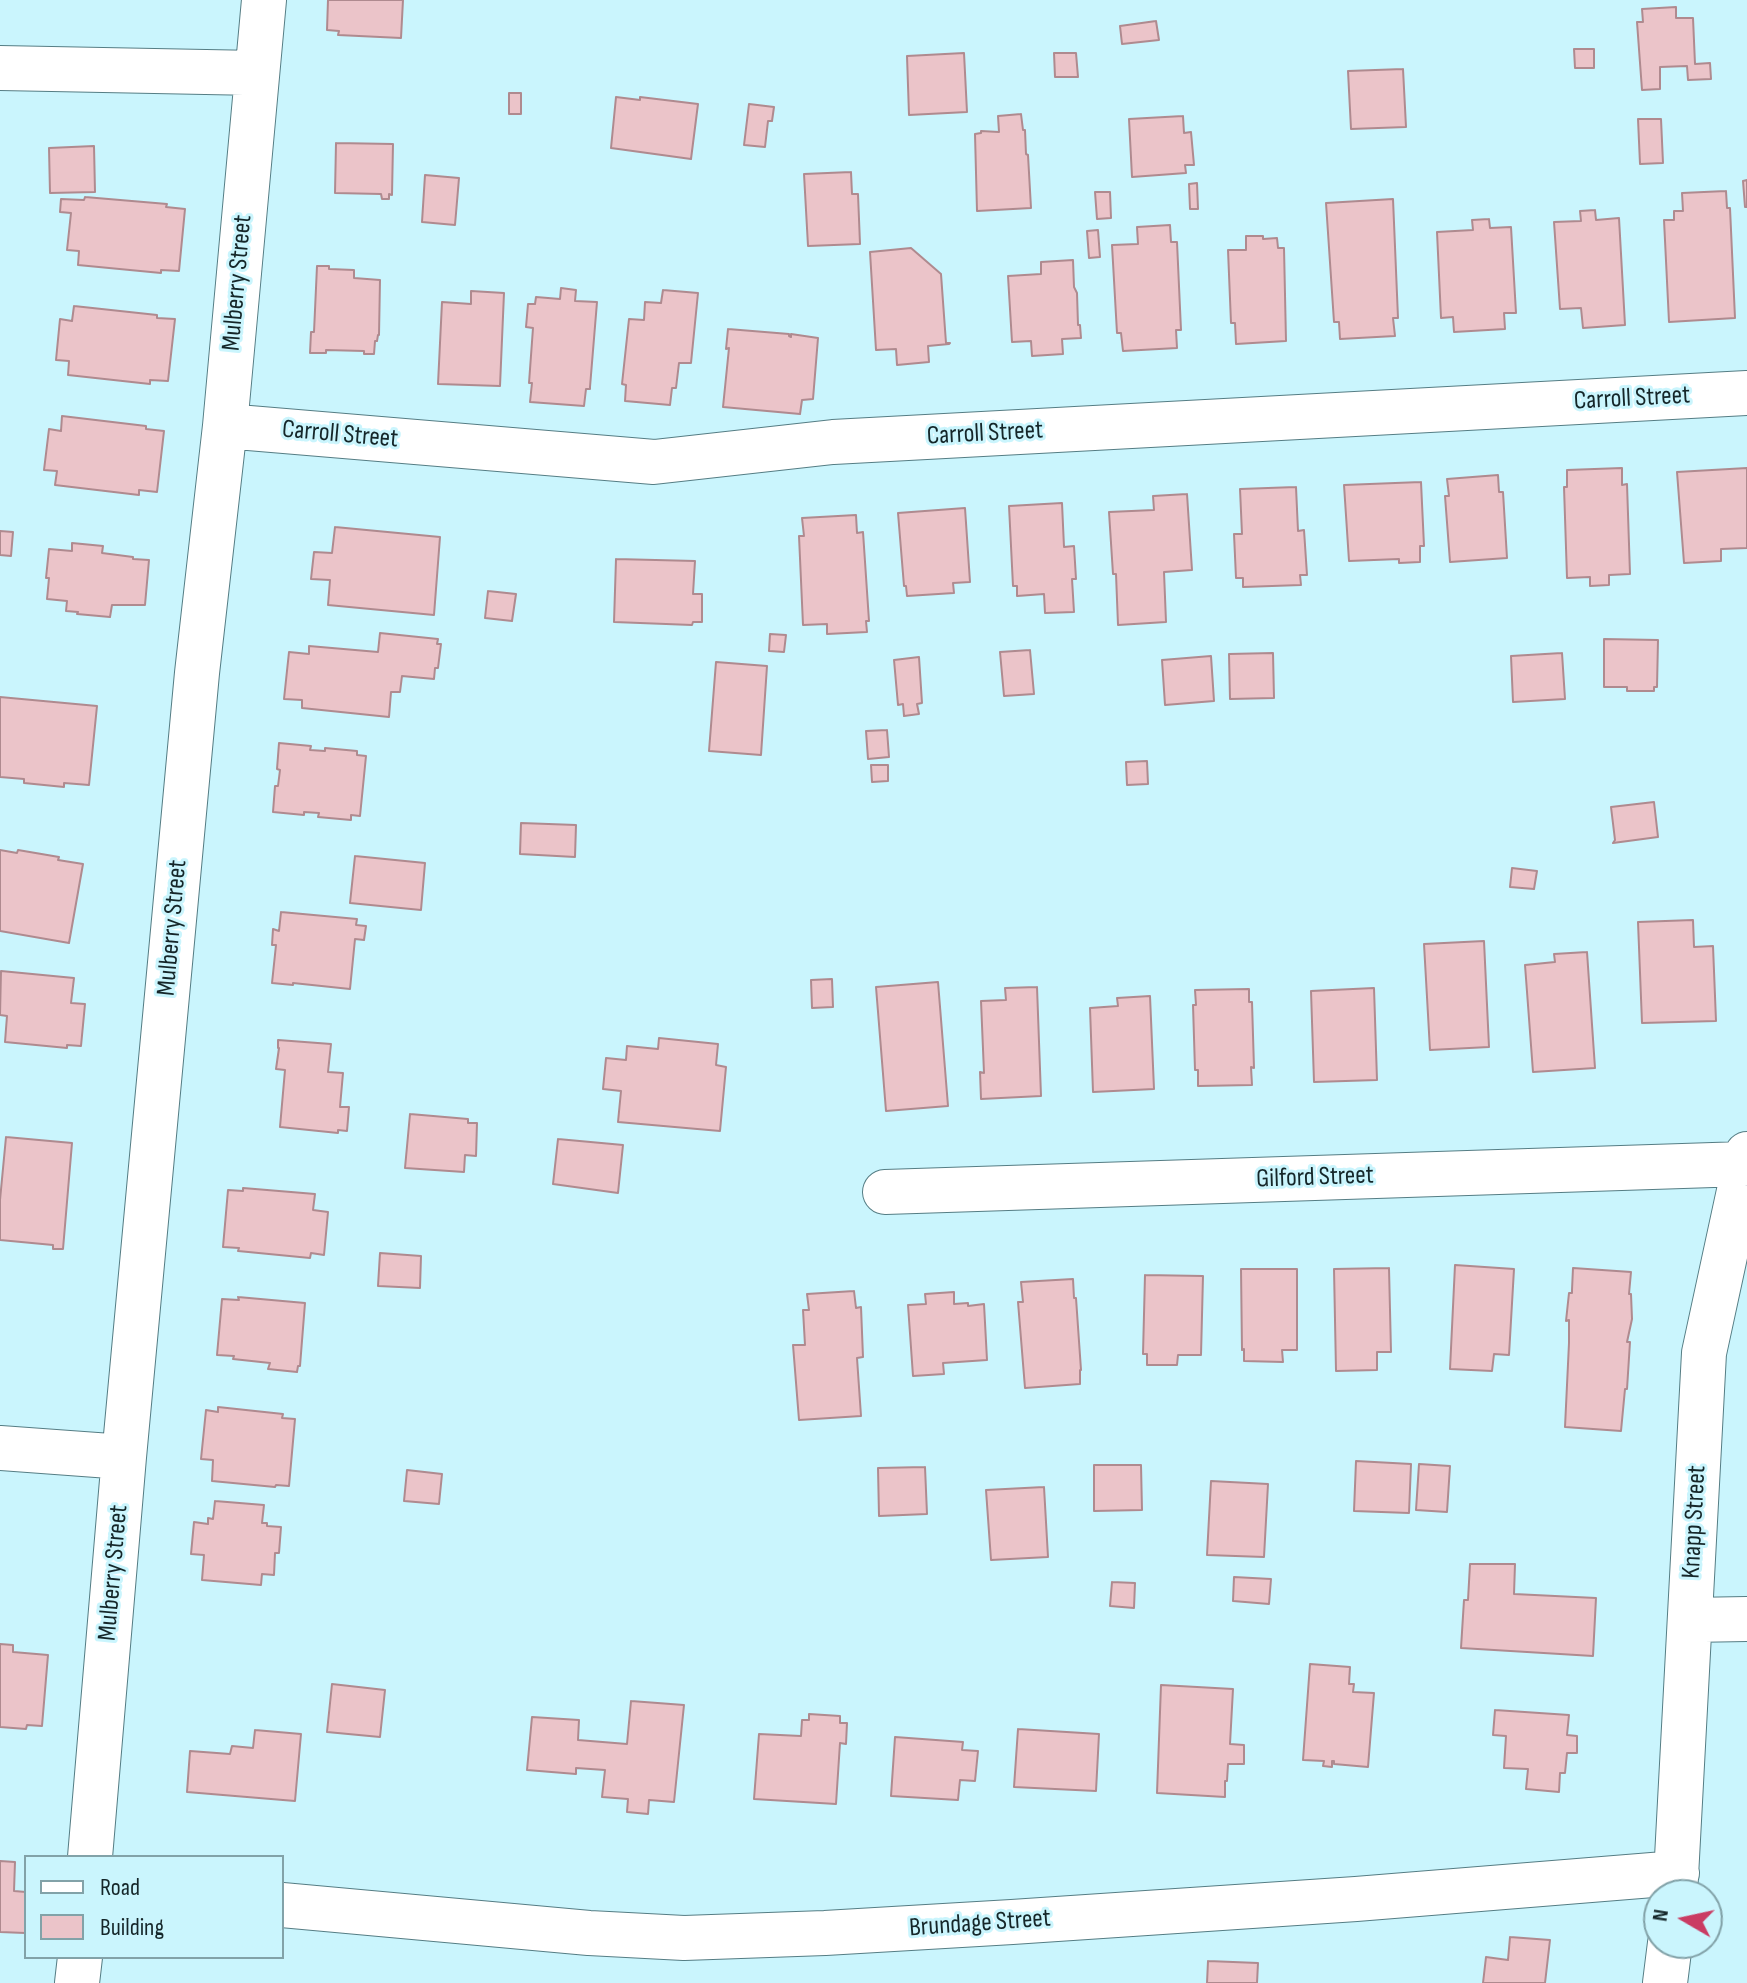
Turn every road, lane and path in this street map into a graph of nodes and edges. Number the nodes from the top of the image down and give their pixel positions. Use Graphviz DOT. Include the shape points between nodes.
graph roads {
  1 [pos="264,0"];
  2 [pos="0,68"];
  3 [pos="257,73"];
  4 [pos="1747,393"];
  5 [pos="225,426"];
  6 [pos="1745,1159"];
  7 [pos="885,1192"];
  8 [pos="0,1448"];
  9 [pos="124,1457"];
  10 [pos="1747,1619"];
  11 [pos="1690,1620"];
  12 [pos="90,1855"];
  13 [pos="1676,1879"];
  14 [pos="1643,1886"];
  15 [pos="284,1905"];
  16 [pos="80,1959"];
  17 [pos="1668,1959"];
  18 [pos="77,1983"];
  19 [pos="1665,1983"];
  1 -- 3 [label="street, Mulberry Street"];
  2 -- 3 [label="street"];
  3 -- 5 [label="street, Mulberry Street"];
  4 -- 5 [label="street, Carroll Street" via="833,442 654,462"];
  5 -- 9 [label="street, Mulberry Street"];
  6 -- 7 [label="street, Gilford Street"];
  6 -- 11 [label="street, Knapp Street" via="1704,1353"];
  8 -- 9 [label="street"];
  9 -- 12 [label="street, Mulberry Street"];
  10 -- 11 [label="street"];
  11 -- 13 [label="street, Knapp Street"];
  14 -- 15 [label="street, Brundage Street" via="684,1938"];
  16 -- 18 [label="street"];
  17 -- 19 [label="street"];
}
